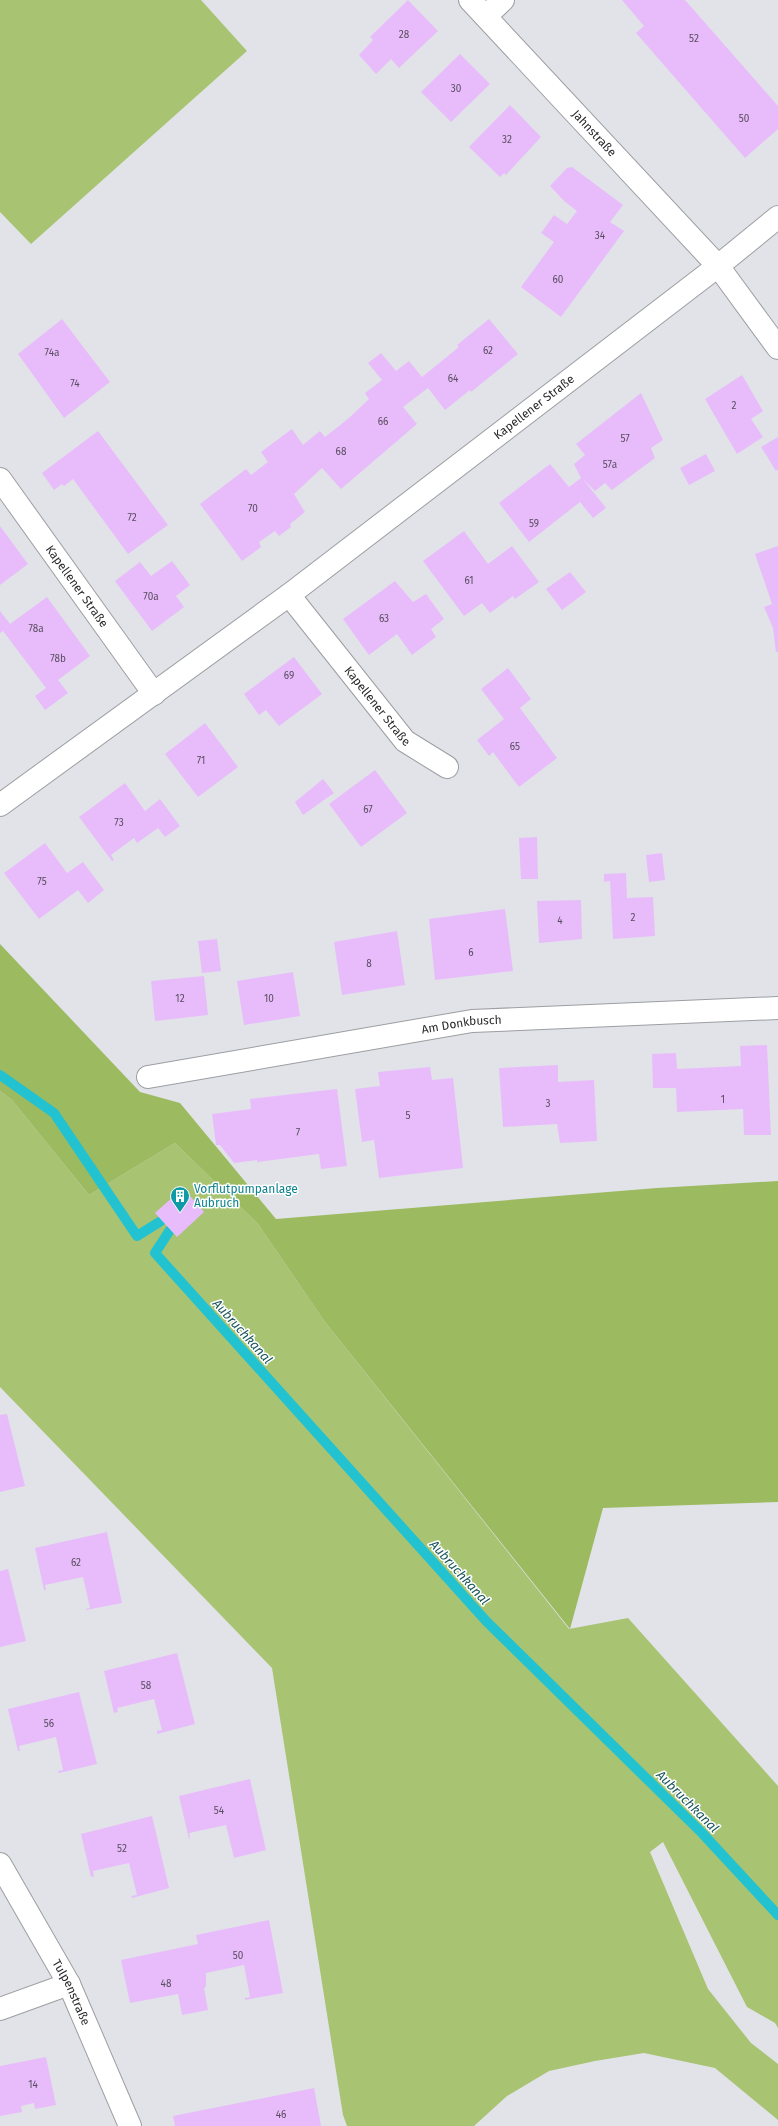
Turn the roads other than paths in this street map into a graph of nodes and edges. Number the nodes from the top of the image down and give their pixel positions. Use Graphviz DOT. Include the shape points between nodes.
graph roads {
  1 [pos="470,0"];
  2 [pos="503,0"];
  3 [pos="486,16"];
  4 [pos="778,217"];
  5 [pos="718,266"];
  6 [pos="778,348"];
  7 [pos="0,479"];
  8 [pos="289,595"];
  9 [pos="154,694"];
  10 [pos="447,767"];
  11 [pos="0,805"];
  12 [pos="778,1008"];
  13 [pos="148,1076"];
  14 [pos="0,1864"];
  15 [pos="69,1984"];
  16 [pos="0,2009"];
  17 [pos="130,2126"];
  1 -- 3 [label="street, Jahnstraße"];
  2 -- 3 [label="street"];
  3 -- 5 [label="street, Jahnstraße"];
  4 -- 5 [label="street, Kapellener Straße"];
  5 -- 6 [label="street, Jahnstraße"];
  5 -- 8 [label="street, Kapellener Straße"];
  7 -- 9 [label="street, Kapellener Straße"];
  8 -- 9 [label="street, Kapellener Straße"];
  8 -- 10 [label="street, Kapellener Straße" via="405,741"];
  9 -- 11 [label="street, Kapellener Straße"];
  12 -- 13 [label="street, Am Donkbusch" via="472,1021"];
  14 -- 15 [label="street, Tulpenstraße"];
  15 -- 16 [label="street"];
  15 -- 17 [label="street, Tulpenstraße"];
}
